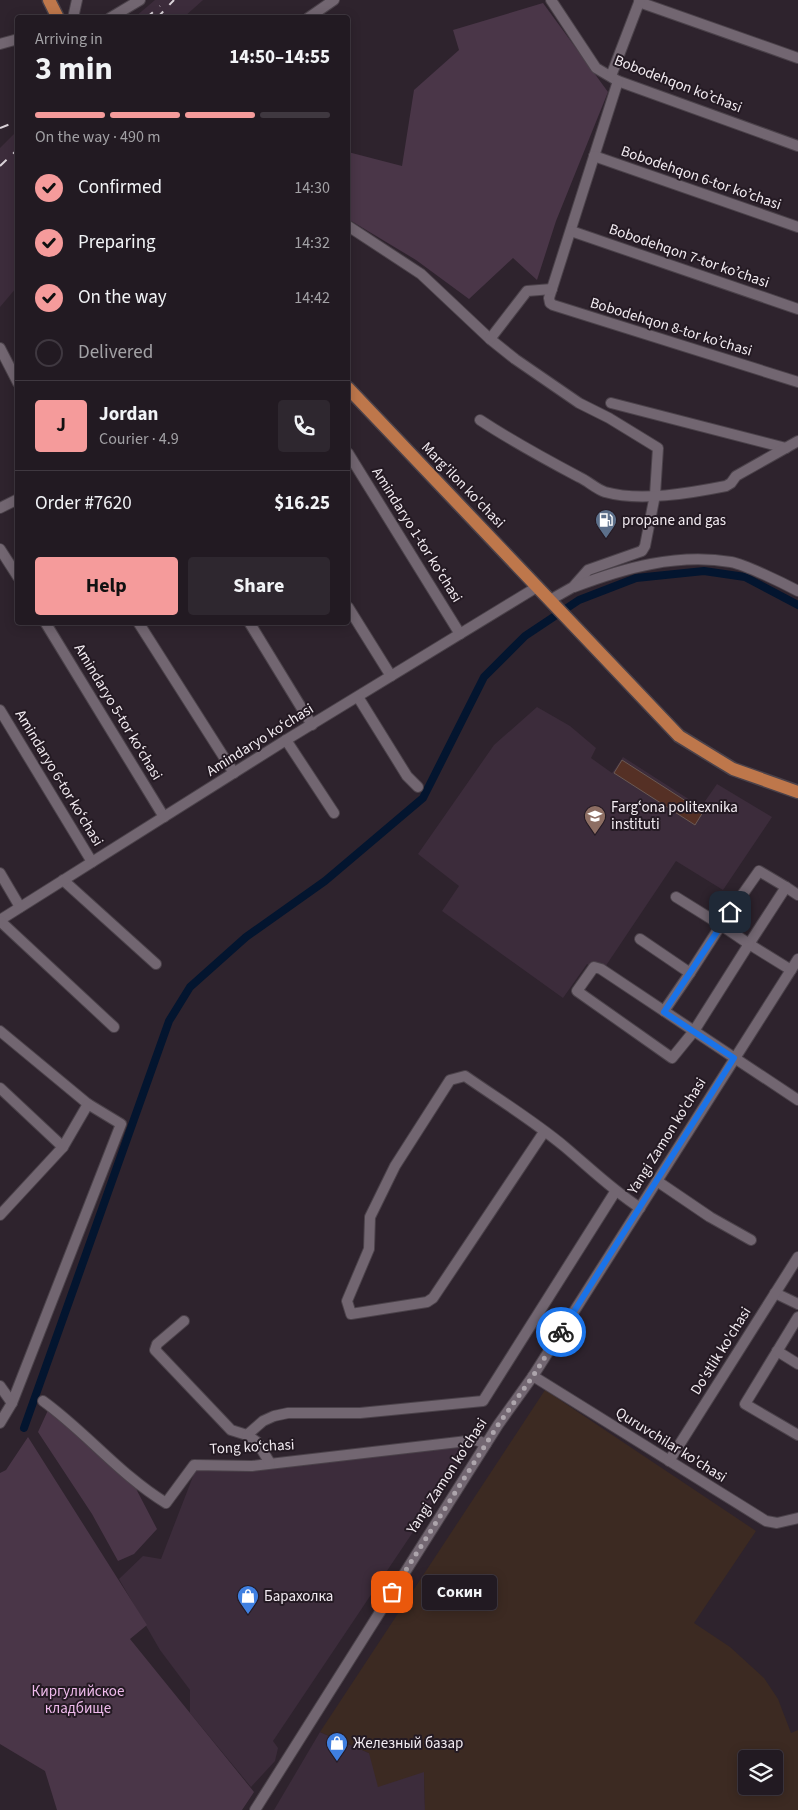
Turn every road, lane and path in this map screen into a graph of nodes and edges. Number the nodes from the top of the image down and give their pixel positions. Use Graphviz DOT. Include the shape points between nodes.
graph roads {
  1 [pos="49,0"];
  2 [pos="77,0"];
  3 [pos="334,0"];
  4 [pos="551,0"];
  5 [pos="138,1"];
  6 [pos="639,1"];
  7 [pos="56,15"];
  8 [pos="74,15"];
  9 [pos="115,15"];
  10 [pos="312,15"];
  11 [pos="15,40"];
  12 [pos="0,44"];
  13 [pos="798,58"];
  14 [pos="614,78"];
  15 [pos="798,146"];
  16 [pos="594,156"];
  17 [pos="350,227"];
  18 [pos="798,227"];
  19 [pos="571,231"];
  20 [pos="552,289"];
  21 [pos="798,309"];
  22 [pos="490,339"];
  23 [pos="0,348"];
  24 [pos="15,377"];
  25 [pos="798,382"];
  26 [pos="350,391"];
  27 [pos="611,403"];
  28 [pos="480,420"];
  29 [pos="798,441"];
  30 [pos="786,448"];
  31 [pos="350,456"];
  32 [pos="656,495"];
  33 [pos="15,500"];
  34 [pos="0,508"];
  35 [pos="0,549"];
  36 [pos="15,573"];
  37 [pos="537,587"];
  38 [pos="573,587"];
  39 [pos="798,591"];
  40 [pos="552,602"];
  41 [pos="350,610"];
  42 [pos="47,625"];
  43 [pos="140,625"];
  44 [pos="251,625"];
  45 [pos="460,634"];
  46 [pos="391,676"];
  47 [pos="358,697"];
  48 [pos="0,710"];
  49 [pos="312,725"];
  50 [pos="286,740"];
  51 [pos="234,773"];
  52 [pos="418,787"];
  53 [pos="798,792"];
  54 [pos="334,813"];
  55 [pos="164,817"];
  56 [pos="92,862"];
  57 [pos="0,873"];
  58 [pos="63,880"];
  59 [pos="786,887"];
  60 [pos="798,895"];
  61 [pos="676,897"];
  62 [pos="20,907"];
  63 [pos="0,921"];
  64 [pos="720,925"];
  65 [pos="640,939"];
  66 [pos="749,944"];
  67 [pos="798,959"];
  68 [pos="156,964"];
  69 [pos="791,970"];
  70 [pos="690,973"];
  71 [pos="664,1012"];
  72 [pos="114,1026"];
  73 [pos="0,1031"];
  74 [pos="694,1031"];
  75 [pos="734,1058"];
  76 [pos="0,1088"];
  77 [pos="798,1100"];
  78 [pos="88,1104"];
  79 [pos="544,1132"];
  80 [pos="63,1147"];
  81 [pos="657,1181"];
  82 [pos="615,1192"];
  83 [pos="640,1208"];
  84 [pos="1,1213"];
  85 [pos="751,1240"];
  86 [pos="798,1257"];
  87 [pos="776,1293"];
  88 [pos="798,1304"];
  89 [pos="798,1318"];
  90 [pos="184,1321"];
  91 [pos="777,1351"];
  92 [pos="798,1364"];
  93 [pos="533,1376"];
  94 [pos="0,1386"];
  95 [pos="43,1401"];
  96 [pos="12,1403"];
  97 [pos="0,1423"];
  98 [pos="247,1435"];
  99 [pos="798,1435"];
  100 [pos="486,1444"];
  101 [pos="669,1461"];
  102 [pos="270,1463"];
  103 [pos="798,1518"];
  104 [pos="255,1810"];
  1 -- 7 [label="main road"];
  2 -- 8 [label="street"];
  3 -- 10 [label="street"];
  4 -- 14 [label="street, Bobodehqon koʼchasi" via="596,68"];
  5 -- 9 [label="street"];
  6 -- 13 [label="street"];
  6 -- 14 [label="street"];
  11 -- 12 [label="street"];
  14 -- 15 [label="street, Bobodehqon koʼchasi"];
  14 -- 16 [label="street"];
  16 -- 18 [label="street, Bobodehqon 6-tor koʼchasi"];
  16 -- 19 [label="street"];
  17 -- 22 [label="street" via="421,274"];
  19 -- 20 [label="street"];
  19 -- 21 [label="street, Bobodehqon 7-tor koʼchasi"];
  20 -- 22 [label="street" via="527,292"];
  20 -- 25 [label="street, Bobodehqon 8-tor koʼchasi" via="550,303 553,305"];
  22 -- 32 [label="street" via="578,403 658,448"];
  23 -- 24 [label="street"];
  26 -- 37 [label="main road, Marg'ilon ko'chasi"];
  27 -- 30 [label="street"];
  28 -- 32 [label="street" via="603,492 625,496"];
  29 -- 30 [label="street"];
  30 -- 32 [label="street" via="736,476 726,486"];
  31 -- 45 [label="street, Amindaryo 1-tor koʻchasi"];
  32 -- 38 [label="street" via="642,551 588,570"];
  33 -- 34 [label="street"];
  35 -- 36 [label="street"];
  37 -- 40 [label="main road, Marg'ilon ko'chasi"];
  37 -- 45 [label="street, Amindaryo koʻchasi"];
  38 -- 39 [label="street" via="617,571 685,560 732,562"];
  38 -- 40 [label="street"];
  40 -- 53 [label="main road, Marg'ilon ko'chasi" via="679,736 733,769"];
  41 -- 46 [label="street"];
  42 -- 55 [label="street, Amindaryo 5-tor koʻchasi"];
  43 -- 51 [label="street"];
  44 -- 49 [label="street"];
  45 -- 46 [label="street, Amindaryo koʻchasi"];
  46 -- 47 [label="street, Amindaryo koʻchasi"];
  47 -- 49 [label="street, Amindaryo koʻchasi"];
  47 -- 52 [label="street" via="406,776"];
  48 -- 56 [label="street, Amindaryo 6-tor koʻchasi"];
  49 -- 50 [label="street, Amindaryo koʻchasi"];
  50 -- 51 [label="street, Amindaryo koʻchasi"];
  50 -- 54 [label="street"];
  51 -- 55 [label="street, Amindaryo koʻchasi"];
  55 -- 56 [label="street, Amindaryo koʻchasi"];
  56 -- 58 [label="street, Amindaryo koʻchasi"];
  57 -- 62 [label="street"];
  58 -- 62 [label="street, Amindaryo koʻchasi"];
  58 -- 68 [label="street"];
  59 -- 60 [label="street"];
  59 -- 64 [label="street" via="759,871"];
  59 -- 66 [label="street"];
  61 -- 64 [label="street"];
  62 -- 63 [label="street, Amindaryo koʻchasi"];
  63 -- 72 [label="street"];
  64 -- 66 [label="street"];
  64 -- 70 [label="street"];
  65 -- 70 [label="street"];
  66 -- 69 [label="street"];
  66 -- 74 [label="street"];
  67 -- 69 [label="street, Yangi Zamon ko'chasi"];
  69 -- 75 [label="street, Yangi Zamon ko'chasi"];
  70 -- 71 [label="street"];
  71 -- 74 [label="street"];
  71 -- 74 [label="street" via="594,967 577,991 672,1058"];
  73 -- 78 [label="street"];
  74 -- 75 [label="street"];
  75 -- 77 [label="street"];
  75 -- 81 [label="street, Yangi Zamon ko'chasi"];
  76 -- 80 [label="street"];
  78 -- 80 [label="street"];
  78 -- 96 [label="street" via="121,1124"];
  79 -- 79 [label="street" via="465,1076 450,1080 395,1166 370,1217 369,1249 347,1301 351,1314 427,1302 433,1298"];
  79 -- 82 [label="street"];
  80 -- 84 [label="street"];
  81 -- 83 [label="street, Yangi Zamon ko'chasi"];
  81 -- 85 [label="street"];
  82 -- 83 [label="street"];
  82 -- 98 [label="street" via="483,1401 360,1413 288,1413 263,1421"];
  83 -- 93 [label="street, Yangi Zamon ko'chasi"];
  86 -- 87 [label="street, Do'stlik ko'chasi"];
  87 -- 88 [label="street"];
  87 -- 101 [label="street, Do'stlik ko'chasi"];
  89 -- 91 [label="street"];
  90 -- 98 [label="street" via="157,1344 155,1350 232,1430"];
  91 -- 92 [label="street"];
  91 -- 99 [label="street" via="745,1404"];
  93 -- 100 [label="street, Yangi Zamon ko'chasi"];
  93 -- 101 [label="street, Quruvchilar ko'chasi"];
  94 -- 96 [label="street"];
  95 -- 102 [label="street, Tong koʻchasi" via="150,1493 166,1503 194,1465 252,1466"];
  96 -- 97 [label="street"];
  98 -- 102 [label="street" via="257,1442"];
  100 -- 102 [label="street, Tong koʻchasi" via="476,1440"];
  100 -- 104 [label="street, Yangi Zamon ko'chasi"];
  101 -- 103 [label="street, Quruvchilar ko'chasi" via="766,1521 777,1523"];
}
